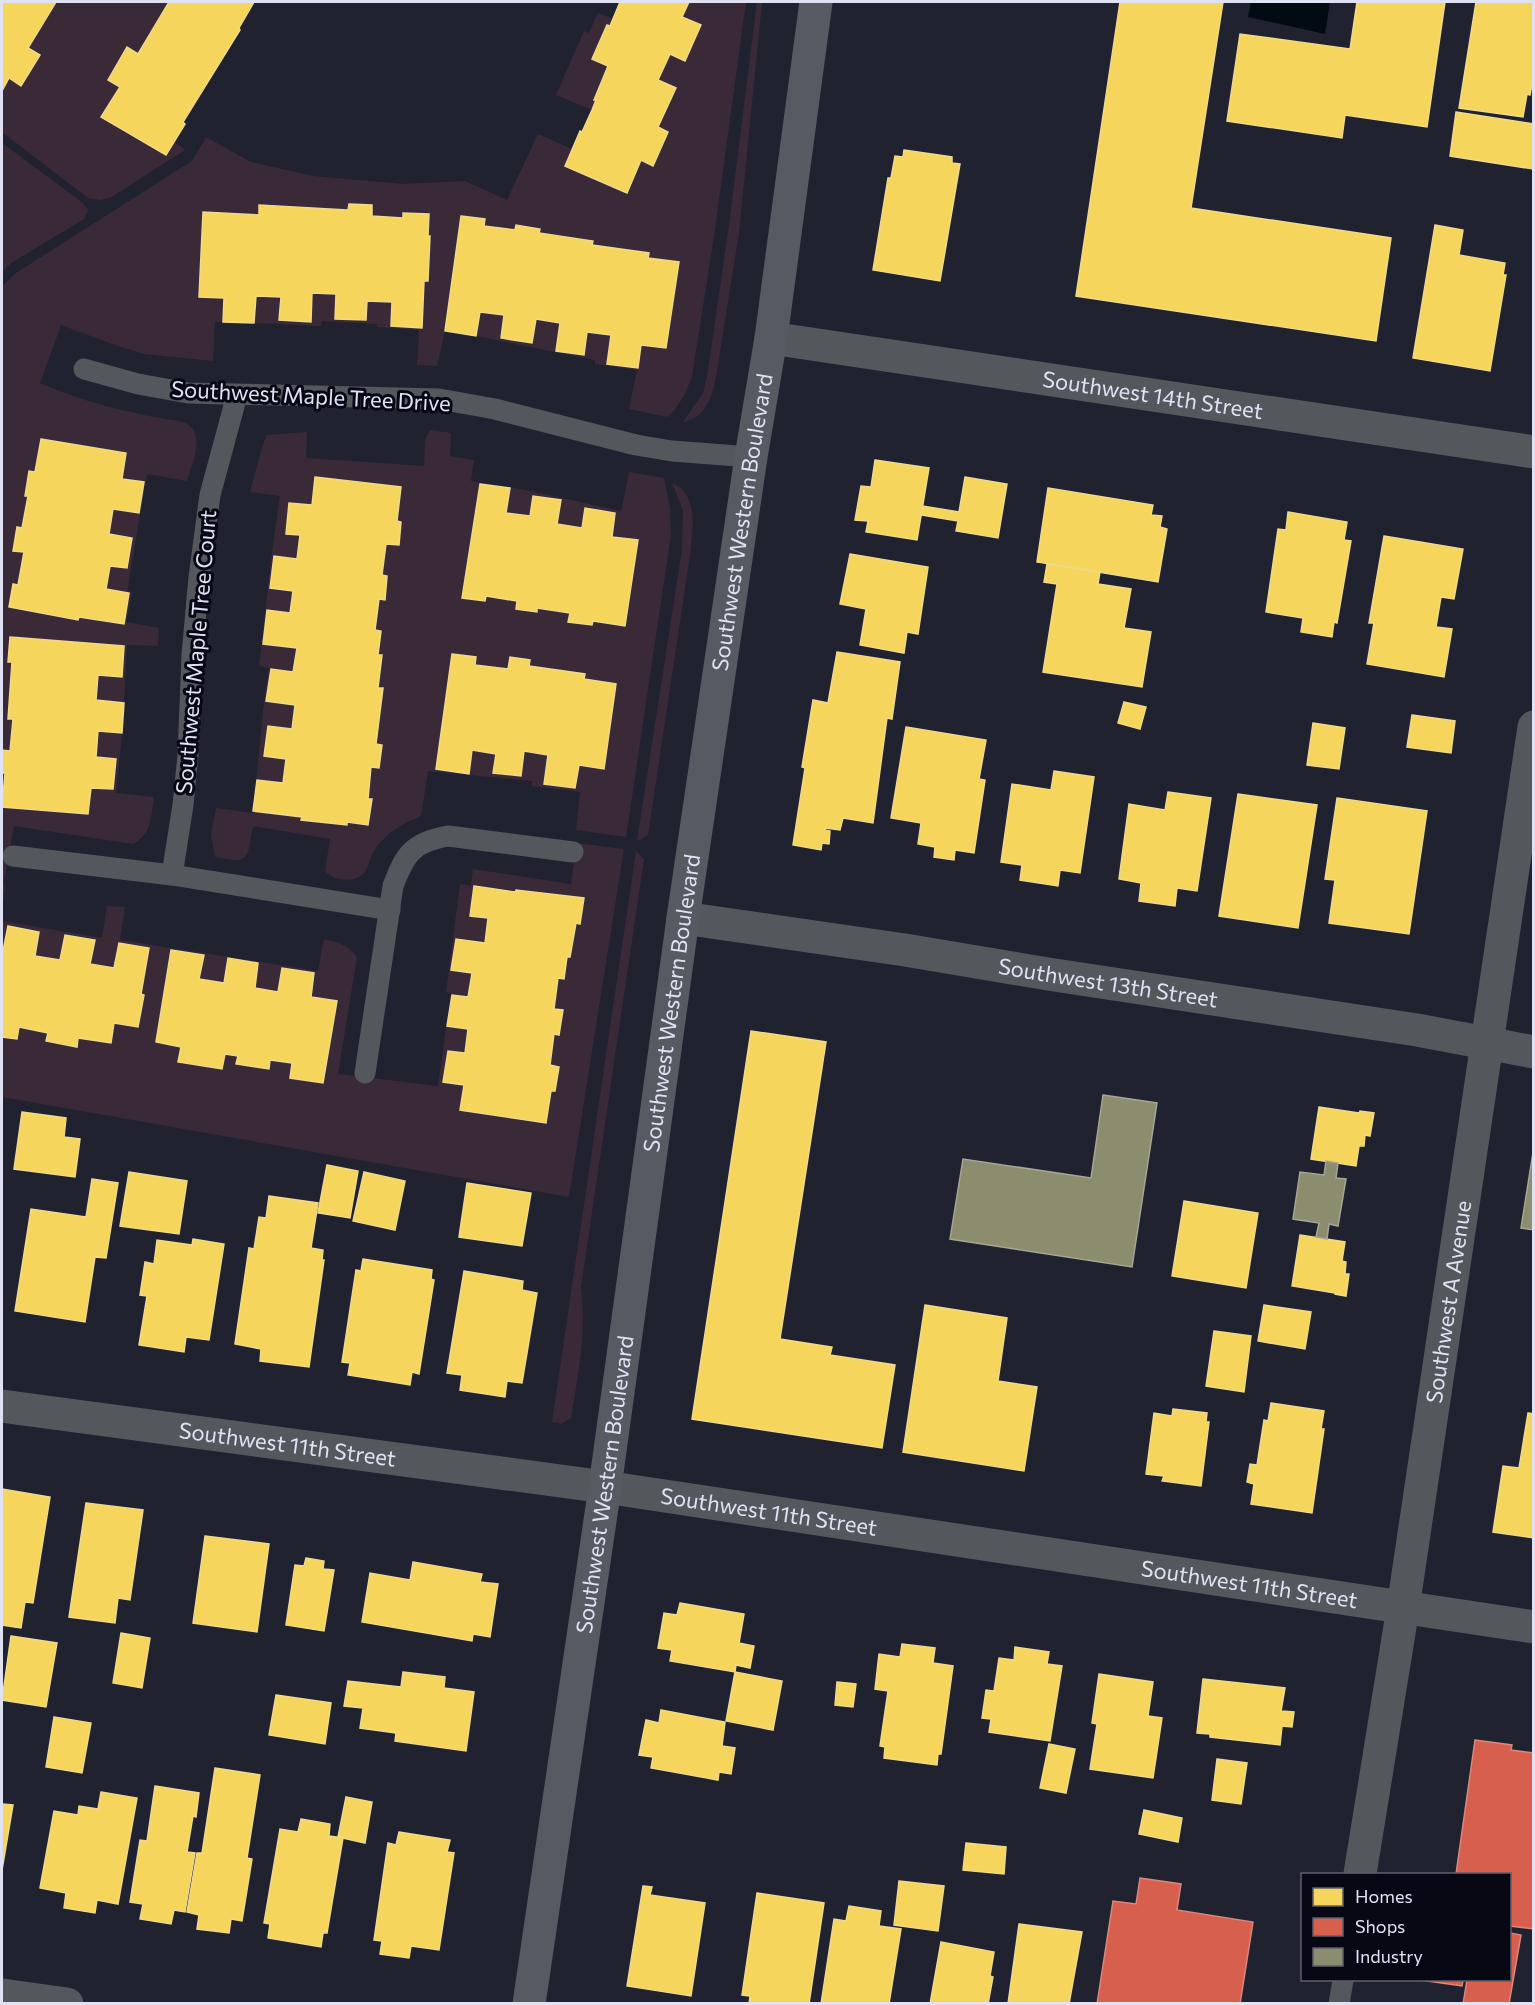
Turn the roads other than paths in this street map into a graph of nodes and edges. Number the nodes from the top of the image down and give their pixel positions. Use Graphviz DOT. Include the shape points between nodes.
graph roads {
  1 [pos="816,2"];
  2 [pos="771,338"];
  3 [pos="84,369"];
  4 [pos="237,395"];
  5 [pos="1533,452"];
  6 [pos="751,458"];
  7 [pos="1533,728"];
  8 [pos="573,852"];
  9 [pos="13,856"];
  10 [pos="172,875"];
  11 [pos="390,910"];
  12 [pos="683,918"];
  13 [pos="1486,1044"];
  14 [pos="1533,1052"];
  15 [pos="365,1073"];
  16 [pos="2,1407"];
  17 [pos="605,1487"];
  18 [pos="1403,1608"];
  19 [pos="1533,1627"];
  20 [pos="1360,1873"];
  21 [pos="1343,1981"];
  22 [pos="2,1995"];
  23 [pos="67,2004"];
  24 [pos="529,2004"];
  25 [pos="1339,2004"];
  1 -- 2 [label="main road, Southwest Western Boulevard"];
  2 -- 5 [label="street, Southwest 14th Street"];
  2 -- 6 [label="main road, Southwest Western Boulevard"];
  3 -- 4 [label="lane, Southwest Maple Tree Drive" via="188,393"];
  4 -- 6 [label="lane, Southwest Maple Tree Drive" via="439,399 636,445"];
  4 -- 10 [label="lane, Southwest Maple Tree Court" via="210,495 192,655 183,805"];
  6 -- 12 [label="main road, Southwest Western Boulevard"];
  7 -- 13 [label="street, Southwest A Avenue"];
  8 -- 11 [label="lane" via="448,836 431,839 416,847 402,863 393,886"];
  9 -- 10 [label="lane"];
  10 -- 11 [label="lane"];
  11 -- 15 [label="lane"];
  12 -- 13 [label="street, Southwest 13th Street" via="1417,1030"];
  12 -- 17 [label="main road, Southwest Western Boulevard"];
  13 -- 14 [label="street, Southwest 13th Street"];
  13 -- 18 [label="street, Southwest A Avenue"];
  16 -- 17 [label="street, Southwest 11th Street"];
  17 -- 18 [label="street, Southwest 11th Street"];
  17 -- 24 [label="main road, Southwest Western Boulevard"];
  18 -- 19 [label="street, Southwest 11th Street"];
  18 -- 20 [label="street, Southwest A Avenue"];
  21 -- 25 [label="lane"];
  22 -- 23 [label="street"];
}
